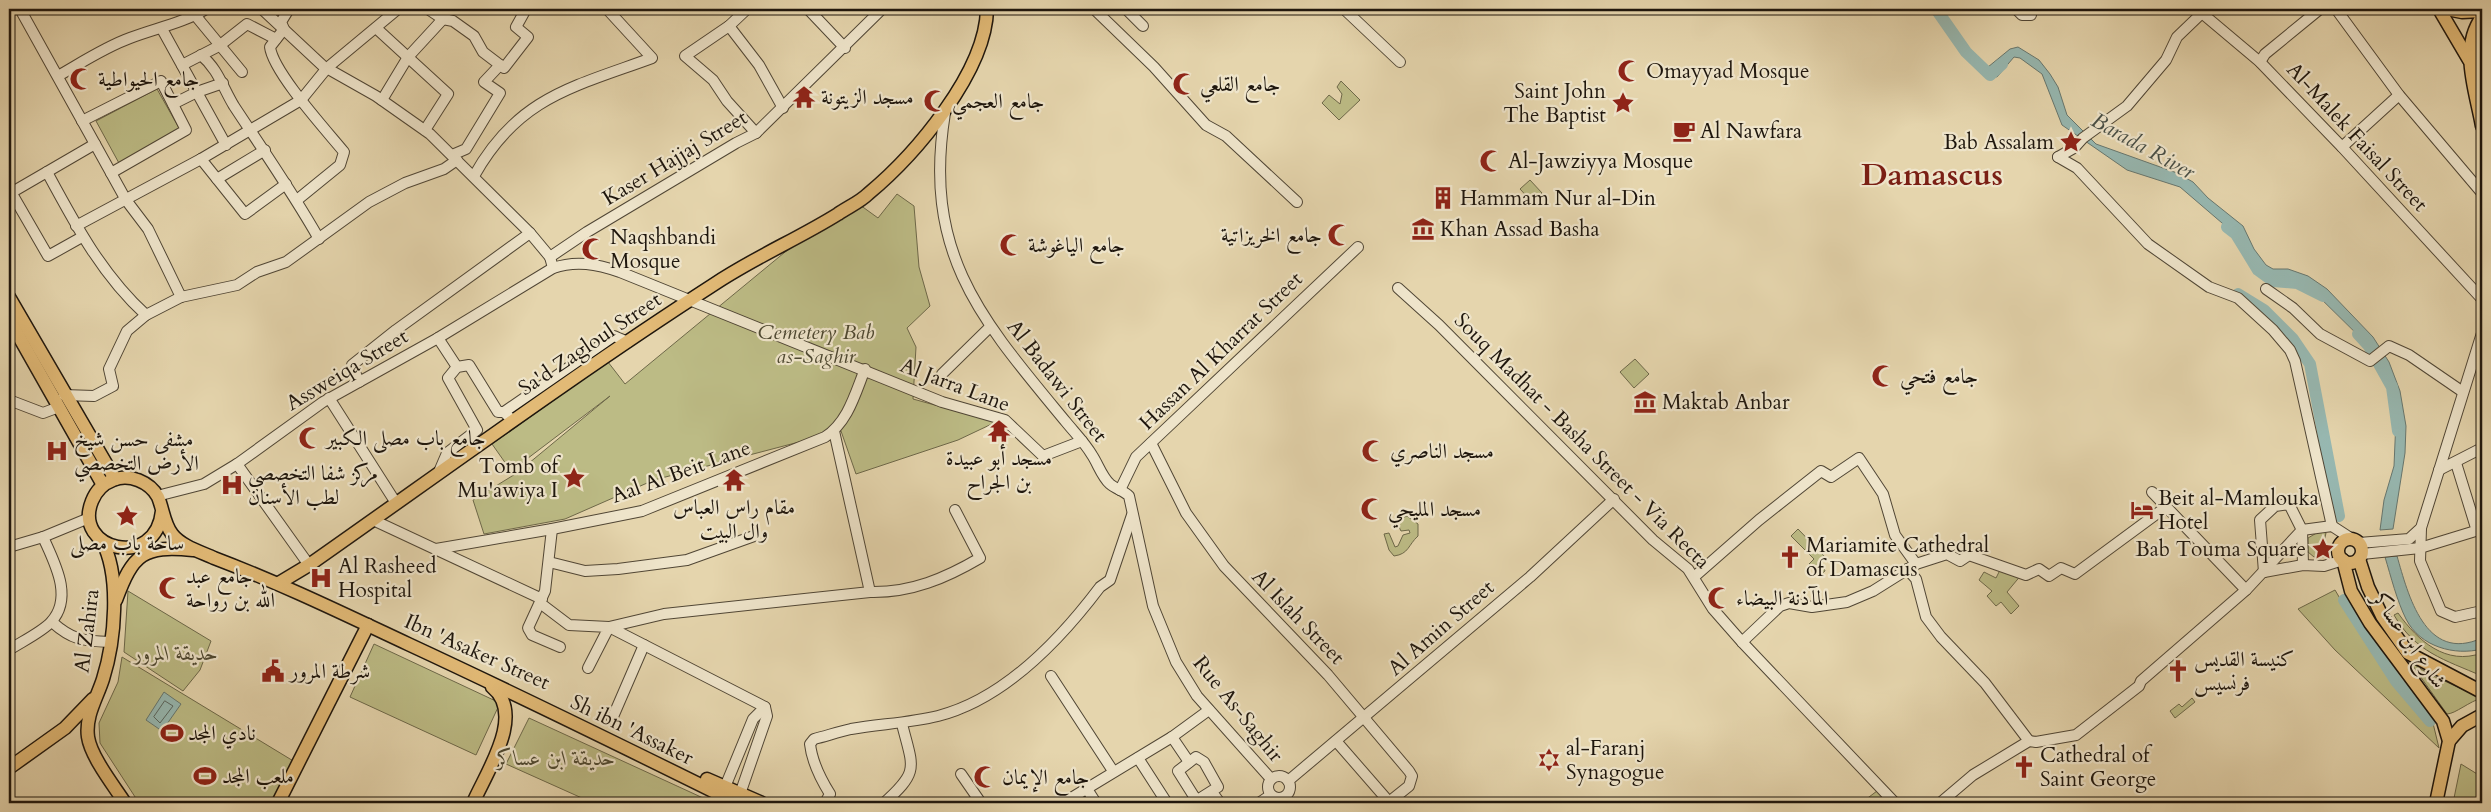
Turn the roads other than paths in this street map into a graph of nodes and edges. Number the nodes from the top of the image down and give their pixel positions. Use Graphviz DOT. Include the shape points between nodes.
graph roads {
  1 [pos="20,9"];
  2 [pos="206,9"];
  3 [pos="262,9"];
  4 [pos="289,9"];
  5 [pos="398,9"];
  6 [pos="428,9"];
  7 [pos="526,9"];
  8 [pos="607,9"];
  9 [pos="747,9"];
  10 [pos="808,9"];
  11 [pos="882,9"];
  12 [pos="987,9"];
  13 [pos="1094,9"];
  14 [pos="1344,9"];
  15 [pos="2016,9"];
  16 [pos="2320,9"];
  17 [pos="2336,9"];
  18 [pos="2439,9"];
  19 [pos="2447,9"];
  20 [pos="1130,10"];
  21 [pos="2200,11"];
  22 [pos="2482,11"];
  23 [pos="192,12"];
  24 [pos="445,14"];
  25 [pos="2031,15"];
  26 [pos="2482,17"];
  27 [pos="729,26"];
  28 [pos="1143,26"];
  29 [pos="376,28"];
  30 [pos="162,29"];
  31 [pos="284,29"];
  32 [pos="276,39"];
  33 [pos="219,46"];
  34 [pos="844,48"];
  35 [pos="201,55"];
  36 [pos="408,57"];
  37 [pos="1400,62"];
  38 [pos="2260,62"];
  39 [pos="2470,62"];
  40 [pos="500,64"];
  41 [pos="182,65"];
  42 [pos="327,68"];
  43 [pos="242,72"];
  44 [pos="58,76"];
  45 [pos="223,83"];
  46 [pos="196,92"];
  47 [pos="2399,95"];
  48 [pos="301,100"];
  49 [pos="382,100"];
  50 [pos="173,104"];
  51 [pos="783,108"];
  52 [pos="945,113"];
  53 [pos="82,122"];
  54 [pos="2482,126"];
  55 [pos="251,129"];
  56 [pos="425,130"];
  57 [pos="756,133"];
  58 [pos="95,144"];
  59 [pos="226,145"];
  60 [pos="2342,147"];
  61 [pos="265,150"];
  62 [pos="455,158"];
  63 [pos="201,159"];
  64 [pos="47,172"];
  65 [pos="112,173"];
  66 [pos="474,176"];
  67 [pos="217,179"];
  68 [pos="286,184"];
  69 [pos="10,193"];
  70 [pos="2482,193"];
  71 [pos="126,200"];
  72 [pos="297,200"];
  73 [pos="1297,202"];
  74 [pos="76,226"];
  75 [pos="530,233"];
  76 [pos="82,237"];
  77 [pos="319,239"];
  78 [pos="1358,247"];
  79 [pos="550,257"];
  80 [pos="553,268"];
  81 [pos="1398,288"];
  82 [pos="2266,289"];
  83 [pos="2481,296"];
  84 [pos="9,297"];
  85 [pos="181,297"];
  86 [pos="691,299"];
  87 [pos="146,315"];
  88 [pos="9,319"];
  89 [pos="990,327"];
  90 [pos="2482,333"];
  91 [pos="438,338"];
  92 [pos="457,367"];
  93 [pos="865,369"];
  94 [pos="942,374"];
  95 [pos="359,382"];
  96 [pos="2463,392"];
  97 [pos="329,398"];
  98 [pos="9,400"];
  99 [pos="62,401"];
  100 [pos="508,416"];
  101 [pos="834,431"];
  102 [pos="1082,441"];
  103 [pos="1152,443"];
  104 [pos="2482,448"];
  105 [pos="237,464"];
  106 [pos="2456,464"];
  107 [pos="2439,470"];
  108 [pos="438,474"];
  109 [pos="109,482"];
  110 [pos="1120,490"];
  111 [pos="2152,492"];
  112 [pos="157,496"];
  113 [pos="1614,499"];
  114 [pos="396,504"];
  115 [pos="2166,507"];
  116 [pos="954,510"];
  117 [pos="162,511"];
  118 [pos="1132,515"];
  119 [pos="89,518"];
  120 [pos="373,520"];
  121 [pos="2332,526"];
  122 [pos="2421,528"];
  123 [pos="552,529"];
  124 [pos="2302,530"];
  125 [pos="2480,530"];
  126 [pos="754,536"];
  127 [pos="43,537"];
  128 [pos="102,541"];
  129 [pos="477,542"];
  130 [pos="9,547"];
  131 [pos="2420,548"];
  132 [pos="436,549"];
  133 [pos="2358,549"];
  134 [pos="198,551"];
  135 [pos="2343,560"];
  136 [pos="549,562"];
  137 [pos="309,564"];
  138 [pos="470,565"];
  139 [pos="2303,565"];
  140 [pos="1912,566"];
  141 [pos="2264,572"];
  142 [pos="1694,577"];
  143 [pos="279,583"];
  144 [pos="2246,590"];
  145 [pos="870,592"];
  146 [pos="541,601"];
  147 [pos="114,605"];
  148 [pos="2482,611"];
  149 [pos="52,622"];
  150 [pos="368,625"];
  151 [pos="609,627"];
  152 [pos="110,642"];
  153 [pos="1742,642"];
  154 [pos="644,645"];
  155 [pos="560,647"];
  156 [pos="9,650"];
  157 [pos="1176,662"];
  158 [pos="588,668"];
  159 [pos="1050,676"];
  160 [pos="483,679"];
  161 [pos="2482,692"];
  162 [pos="95,697"];
  163 [pos="1209,710"];
  164 [pos="766,712"];
  165 [pos="2482,714"];
  166 [pos="1364,718"];
  167 [pos="612,719"];
  168 [pos="902,724"];
  169 [pos="1172,737"];
  170 [pos="1336,741"];
  171 [pos="2029,741"];
  172 [pos="2449,741"];
  173 [pos="1138,758"];
  174 [pos="1189,762"];
  175 [pos="9,768"];
  176 [pos="1112,771"];
  177 [pos="961,774"];
  178 [pos="1271,780"];
  179 [pos="1288,781"];
  180 [pos="725,787"];
  181 [pos="1087,789"];
  182 [pos="1212,792"];
  183 [pos="1271,795"];
  184 [pos="739,798"];
  185 [pos="1286,800"];
  186 [pos="125,803"];
  187 [pos="278,803"];
  188 [pos="473,803"];
  189 [pos="762,803"];
  190 [pos="825,803"];
  191 [pos="884,803"];
  192 [pos="981,803"];
  193 [pos="1063,803"];
  194 [pos="1096,803"];
  195 [pos="1168,803"];
  196 [pos="1220,803"];
  197 [pos="1259,803"];
  198 [pos="1389,803"];
  199 [pos="1895,803"];
  200 [pos="1940,803"];
  201 [pos="2436,803"];
  1 -- 44 [label="street"];
  2 -- 23 [label="street"];
  3 -- 31 [label="street"];
  4 -- 31 [label="street" via="281,22"];
  5 -- 29 [label="street"];
  6 -- 24 [label="street"];
  7 -- 40 [label="street" via="516,27 528,37 504,68"];
  8 -- 66 [label="street" via="652,58 569,88 534,107 502,134"];
  9 -- 27 [label="street"];
  10 -- 34 [label="street"];
  11 -- 34 [label="street, Kaser Hajjaj Street"];
  12 -- 52 [label="main road, Sa'd Zagloul Street" via="981,44"];
  13 -- 73 [label="street" via="1154,67 1206,125 1226,136"];
  14 -- 37 [label="street"];
  15 -- 25 [label="street" via="2022,15"];
  16 -- 38 [label="street" via="2264,54"];
  17 -- 47 [label="street"];
  18 -- 39 [label="main road"];
  19 -- 22 [label="main road"];
  20 -- 28 [label="street"];
  21 -- 38 [label="street, Al-Malek Faisal Street"];
  21 -- 121 [label="street" via="2177,37 2166,60 2127,106 2058,157 2077,168 2148,244 2208,288 2238,298 2290,350"];
  23 -- 30 [label="street"];
  23 -- 33 [label="street"];
  24 -- 36 [label="street"];
  24 -- 40 [label="street" via="474,36 483,52"];
  26 -- 39 [label="main road" via="2472,40"];
  27 -- 51 [label="street" via="759,65"];
  27 -- 57 [label="street" via="685,56 713,80"];
  29 -- 36 [label="street"];
  29 -- 42 [label="street"];
  30 -- 41 [label="street"];
  30 -- 44 [label="street" via="129,38"];
  31 -- 32 [label="street"];
  31 -- 42 [label="street"];
  32 -- 33 [label="street" via="247,24"];
  32 -- 48 [label="street" via="270,47 271,56"];
  33 -- 35 [label="street"];
  33 -- 43 [label="street"];
  34 -- 51 [label="street, Kaser Hajjaj Street"];
  35 -- 41 [label="street"];
  35 -- 45 [label="street" via="212,64"];
  36 -- 49 [label="street"];
  36 -- 56 [label="street" via="448,94"];
  38 -- 60 [label="street, Al-Malek Faisal Street"];
  39 -- 54 [label="main road"];
  40 -- 62 [label="street" via="484,82 500,93 466,149"];
  41 -- 46 [label="street"];
  42 -- 48 [label="street"];
  42 -- 49 [label="street"];
  44 -- 53 [label="street"];
  45 -- 46 [label="street"];
  45 -- 55 [label="street"];
  46 -- 50 [label="street"];
  46 -- 59 [label="street"];
  47 -- 60 [label="street"];
  47 -- 70 [label="street"];
  48 -- 55 [label="street"];
  48 -- 72 [label="street" via="344,152 340,165"];
  49 -- 56 [label="street"];
  50 -- 53 [label="street" via="161,81"];
  50 -- 65 [label="street" via="186,130"];
  51 -- 57 [label="street, Kaser Hajjaj Street"];
  52 -- 86 [label="main road, Sa'd Zagloul Street" via="916,148 867,195"];
  52 -- 89 [label="street, Al Badawi Street" via="940,156 944,225 953,256"];
  53 -- 58 [label="street"];
  55 -- 59 [label="street"];
  55 -- 61 [label="street"];
  56 -- 62 [label="street"];
  57 -- 79 [label="street, Kaser Hajjaj Street"];
  58 -- 64 [label="street"];
  58 -- 65 [label="street"];
  59 -- 63 [label="street"];
  60 -- 83 [label="street, Al-Malek Faisal Street"];
  61 -- 67 [label="street"];
  61 -- 68 [label="street"];
  62 -- 66 [label="street"];
  62 -- 77 [label="street" via="444,169 406,183 370,202"];
  63 -- 67 [label="street"];
  63 -- 71 [label="street"];
  64 -- 69 [label="street"];
  64 -- 74 [label="street"];
  65 -- 71 [label="street"];
  66 -- 75 [label="street"];
  67 -- 68 [label="street" via="245,214"];
  68 -- 72 [label="street"];
  69 -- 76 [label="street" via="48,256"];
  71 -- 74 [label="street"];
  71 -- 85 [label="street" via="148,229"];
  72 -- 77 [label="street"];
  74 -- 76 [label="street"];
  75 -- 79 [label="street"];
  75 -- 95 [label="street" via="352,365"];
  76 -- 87 [label="street" via="122,293"];
  77 -- 85 [label="street" via="286,262 257,272 237,285"];
  78 -- 103 [label="street, Hassan Al Kharrat Street"];
  79 -- 80 [label="street"];
  80 -- 86 [label="street, Al Jarra Lane" via="574,263 604,266"];
  80 -- 91 [label="street, Assweiqa Street"];
  81 -- 113 [label="street, Souq Madhat - Basha Street - Via Recta"];
  82 -- 96 [label="street" via="2293,308 2320,334 2370,361 2389,346"];
  84 -- 99 [label="main road"];
  85 -- 87 [label="street"];
  86 -- 93 [label="street, Al Jarra Lane"];
  86 -- 100 [label="main road, Sa'd Zagloul Street"];
  87 -- 99 [label="street" via="127,331 109,369 113,386 94,396"];
  88 -- 99 [label="main road"];
  89 -- 94 [label="street"];
  89 -- 102 [label="street, Al Badawi Street"];
  90 -- 96 [label="street"];
  91 -- 92 [label="street"];
  91 -- 95 [label="street, Assweiqa Street"];
  92 -- 100 [label="street" via="468,365 498,412"];
  92 -- 108 [label="street" via="448,378 478,430 447,453"];
  93 -- 101 [label="street, Aal Al Beit Lane" via="846,417"];
  93 -- 102 [label="street, Al Jarra Lane" via="942,402 1005,420 1043,456"];
  95 -- 97 [label="street, Assweiqa Street"];
  96 -- 107 [label="street"];
  97 -- 105 [label="street, Assweiqa Street"];
  97 -- 114 [label="street"];
  98 -- 99 [label="street" via="43,413"];
  99 -- 109 [label="main road"];
  100 -- 108 [label="main road, Sa'd Zagloul Street"];
  101 -- 123 [label="street, Aal Al Beit Lane" via="656,506"];
  101 -- 145 [label="street"];
  102 -- 110 [label="street, Al Badawi Street" via="1107,481"];
  103 -- 110 [label="street, Hassan Al Kharrat Street" via="1136,457"];
  103 -- 166 [label="street, Al Islah Street" via="1186,513 1224,566 1328,675"];
  104 -- 106 [label="street"];
  105 -- 112 [label="street, Assweiqa Street" via="204,484"];
  105 -- 137 [label="street"];
  106 -- 107 [label="street"];
  106 -- 125 [label="street"];
  107 -- 122 [label="street"];
  108 -- 114 [label="main road, Sa'd Zagloul Street"];
  109 -- 112 [label="main road" via="127,477 139,480"];
  109 -- 119 [label="main road" via="92,500"];
  110 -- 118 [label="street, Al Badawi Street" via="1132,502"];
  111 -- 115 [label="street"];
  112 -- 117 [label="main road"];
  113 -- 142 [label="street, Souq Madhat - Basha Street - Via Recta"];
  113 -- 166 [label="street, Al Amin Street" via="1530,577"];
  114 -- 120 [label="main road, Sa'd Zagloul Street"];
  115 -- 140 [label="street" via="2075,574 2061,568 2049,576 2039,569 2026,575 1969,555 1960,561 1947,554"];
  115 -- 144 [label="street"];
  116 -- 145 [label="street" via="980,558 953,574 930,582 892,592"];
  117 -- 128 [label="main road" via="156,533 140,545 115,548"];
  117 -- 134 [label="main road, Ibn 'Asaker Street" via="171,533"];
  118 -- 157 [label="street, Al Badawi Street" via="1153,606"];
  118 -- 168 [label="street" via="1110,580 1100,587 1053,643 993,692 972,704"];
  119 -- 127 [label="street"];
  119 -- 128 [label="main road" via="94,532"];
  120 -- 132 [label="street"];
  120 -- 137 [label="main road, Sa'd Zagloul Street"];
  121 -- 124 [label="street"];
  121 -- 133 [label="street"];
  122 -- 131 [label="street"];
  122 -- 133 [label="street" via="2409,539"];
  123 -- 129 [label="street, Aal Al Beit Lane"];
  123 -- 136 [label="street"];
  124 -- 139 [label="street"];
  124 -- 141 [label="street"];
  124 -- 141 [label="street" via="2288,504 2275,506 2260,520"];
  125 -- 131 [label="street"];
  126 -- 136 [label="street" via="687,560 618,569 585,571"];
  127 -- 130 [label="street"];
  127 -- 149 [label="street" via="59,571 62,598"];
  128 -- 147 [label="main road, Al Zahira" via="112,564"];
  129 -- 132 [label="street, Aal Al Beit Lane"];
  129 -- 138 [label="street" via="470,553"];
  131 -- 133 [label="street"];
  131 -- 148 [label="street" via="2422,566 2441,611 2455,617"];
  132 -- 138 [label="street"];
  133 -- 135 [label="main road" via="2349,563"];
  133 -- 135 [label="main road" via="2345,541 2339,546"];
  133 -- 161 [label="main road" via="2368,587 2382,616 2408,654"];
  134 -- 143 [label="main road, Ibn 'Asaker Street"];
  134 -- 147 [label="main road" via="166,548 142,555 126,572"];
  135 -- 139 [label="street" via="2324,566"];
  135 -- 172 [label="main road, شارع ابن عساكر" via="2351,591 2390,652 2443,721"];
  136 -- 146 [label="street"];
  137 -- 143 [label="main road, Sa'd Zagloul Street"];
  138 -- 146 [label="street"];
  139 -- 141 [label="street"];
  140 -- 142 [label="street" via="1895,535 1883,494 1859,458 1831,478 1821,471"];
  140 -- 153 [label="street" via="1873,591 1847,602 1812,607 1789,602 1780,606"];
  140 -- 171 [label="street" via="1926,617 1985,683"];
  141 -- 144 [label="street"];
  142 -- 153 [label="street, Souq Madhat - Basha Street - Via Recta" via="1713,609"];
  143 -- 150 [label="main road, Ibn 'Asaker Street"];
  144 -- 171 [label="street" via="2139,686 2076,735"];
  145 -- 151 [label="street" via="664,614"];
  146 -- 151 [label="street" via="569,625"];
  146 -- 155 [label="street" via="529,624 529,632"];
  147 -- 152 [label="main road, Al Zahira"];
  149 -- 152 [label="street" via="79,640"];
  149 -- 156 [label="street"];
  150 -- 160 [label="main road, Ibn 'Asaker Street"];
  150 -- 187 [label="main road"];
  151 -- 154 [label="street"];
  151 -- 158 [label="street"];
  152 -- 162 [label="main road, Al Zahira"];
  153 -- 199 [label="street, Souq Madhat - Basha Street - Via Recta"];
  154 -- 164 [label="street"];
  154 -- 167 [label="street"];
  157 -- 163 [label="street, Rue As-Saghir"];
  159 -- 176 [label="street"];
  160 -- 180 [label="main road, Ibn 'Asaker Street" via="498,682"];
  160 -- 184 [label="main road, Sh ibn 'Assaker"];
  160 -- 188 [label="main road" via="504,700 507,727"];
  162 -- 175 [label="main road, Al Zahira" via="65,728"];
  162 -- 186 [label="main road, Al Zahira" via="88,739 92,751"];
  163 -- 169 [label="street"];
  163 -- 178 [label="street, Rue As-Saghir"];
  164 -- 180 [label="street" via="753,719"];
  164 -- 184 [label="street"];
  165 -- 172 [label="main road" via="2462,726"];
  166 -- 170 [label="street, Al Amin Street"];
  166 -- 198 [label="street, Al Islah Street" via="1412,776 1409,786"];
  168 -- 190 [label="street" via="850,729 810,744 818,773 830,794"];
  168 -- 191 [label="street" via="910,758 910,774 906,784"];
  169 -- 173 [label="street"];
  169 -- 174 [label="street"];
  170 -- 179 [label="street, Al Amin Street"];
  170 -- 198 [label="street"];
  171 -- 200 [label="street" via="1973,775"];
  172 -- 201 [label="main road"];
  173 -- 176 [label="street"];
  173 -- 195 [label="street"];
  174 -- 182 [label="street" via="1196,757 1204,762 1217,783 1218,787"];
  174 -- 182 [label="street" via="1178,771 1195,798"];
  176 -- 181 [label="street"];
  177 -- 192 [label="street"];
  178 -- 179 [label="street, Rue As-Saghir" via="1279,776"];
  178 -- 183 [label="street, Rue As-Saghir" via="1268,789"];
  179 -- 185 [label="street, Rue As-Saghir" via="1290,791"];
  180 -- 184 [label="main road, Ibn 'Asaker Street"];
  181 -- 193 [label="street"];
  181 -- 194 [label="street"];
  182 -- 196 [label="street"];
  183 -- 185 [label="street, Rue As-Saghir"];
  183 -- 197 [label="street"];
  184 -- 189 [label="main road, Ibn 'Asaker Street"];
}
